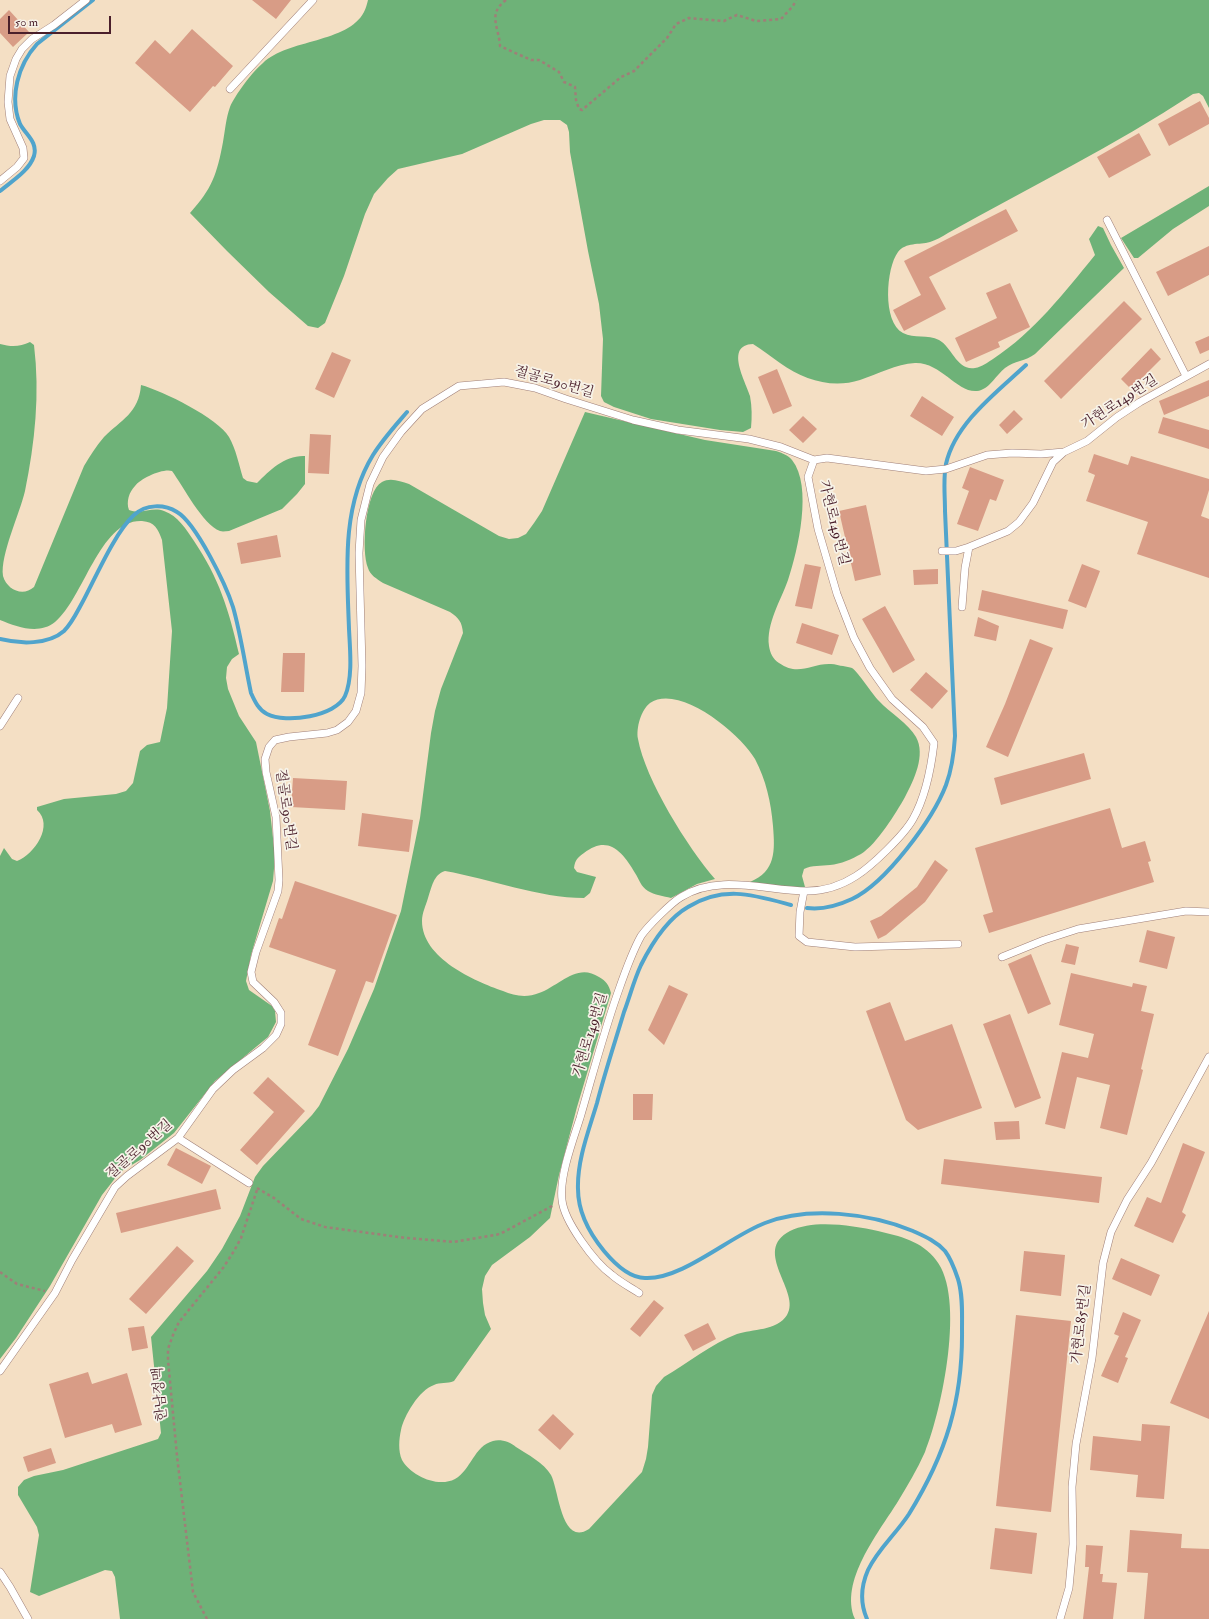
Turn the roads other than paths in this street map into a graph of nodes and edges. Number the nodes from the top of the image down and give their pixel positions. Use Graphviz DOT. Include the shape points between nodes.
graph roads {
  1 [pos="86,0"];
  2 [pos="313,0"];
  3 [pos="230,89"];
  4 [pos="0,181"];
  5 [pos="1107,220"];
  6 [pos="1209,364"];
  7 [pos="1186,376"];
  8 [pos="1064,452"];
  9 [pos="814,460"];
  10 [pos="969,547"];
  11 [pos="942,551"];
  12 [pos="962,607"];
  13 [pos="18,698"];
  14 [pos="0,726"];
  15 [pos="804,891"];
  16 [pos="1209,912"];
  17 [pos="958,944"];
  18 [pos="1002,956"];
  19 [pos="1209,1057"];
  20 [pos="178,1138"];
  21 [pos="249,1183"];
  22 [pos="639,1293"];
  23 [pos="0,1371"];
  24 [pos="0,1572"];
  25 [pos="28,1619"];
  26 [pos="1060,1619"];
  1 -- 4 [label="lane" via="32,39 16,59 10,76 8,102 10,118 23,148 24,158"];
  2 -- 3 [label="lane"];
  5 -- 7 [label="lane"];
  6 -- 7 [label="lane, 가현로149번길"];
  7 -- 8 [label="lane, 가현로149번길" via="1123,413 1087,441"];
  8 -- 9 [label="lane, 가현로149번길" via="987,455 946,469 926,471 827,458"];
  8 -- 10 [label="lane" via="1053,462 1033,503 1019,522 1008,531"];
  9 -- 15 [label="lane, 가현로149번길" via="808,477 818,529 854,638 870,668 892,699 923,728 934,743 931,769 923,795 912,820 890,847 856,876 832,887"];
  9 -- 20 [label="lane, 절골로90번길" via="781,447 749,439 678,430 633,420 535,388 504,382 459,386 422,408 383,457 370,484 360,520 362,666 361,693 356,710 348,722 337,730 275,740 269,747 265,759 276,817 279,880 278,891 256,952 252,972 253,982 274,1002 281,1013 281,1024 276,1035 263,1048 233,1070 213,1089"];
  10 -- 11 [label="lane" via="956,551"];
  10 -- 12 [label="lane" via="964,568"];
  13 -- 14 [label="lane"];
  15 -- 17 [label="lane" via="798,928 799,936 807,942 855,947"];
  15 -- 22 [label="lane, 가현로149번길" via="732,884 707,887 682,896 642,934 628,964 570,1151 562,1187 562,1202 570,1222 588,1250 611,1275"];
  16 -- 18 [label="lane" via="1186,911 1078,929"];
  19 -- 26 [label="lane, 가현로85번길" via="1111,1232 1103,1263 1092,1358 1076,1444 1072,1487 1073,1544 1070,1588"];
  20 -- 21 [label="lane"];
  20 -- 23 [label="lane, 절골로90번길" via="115,1187 55,1293"];
  24 -- 25 [label="lane"];
}
